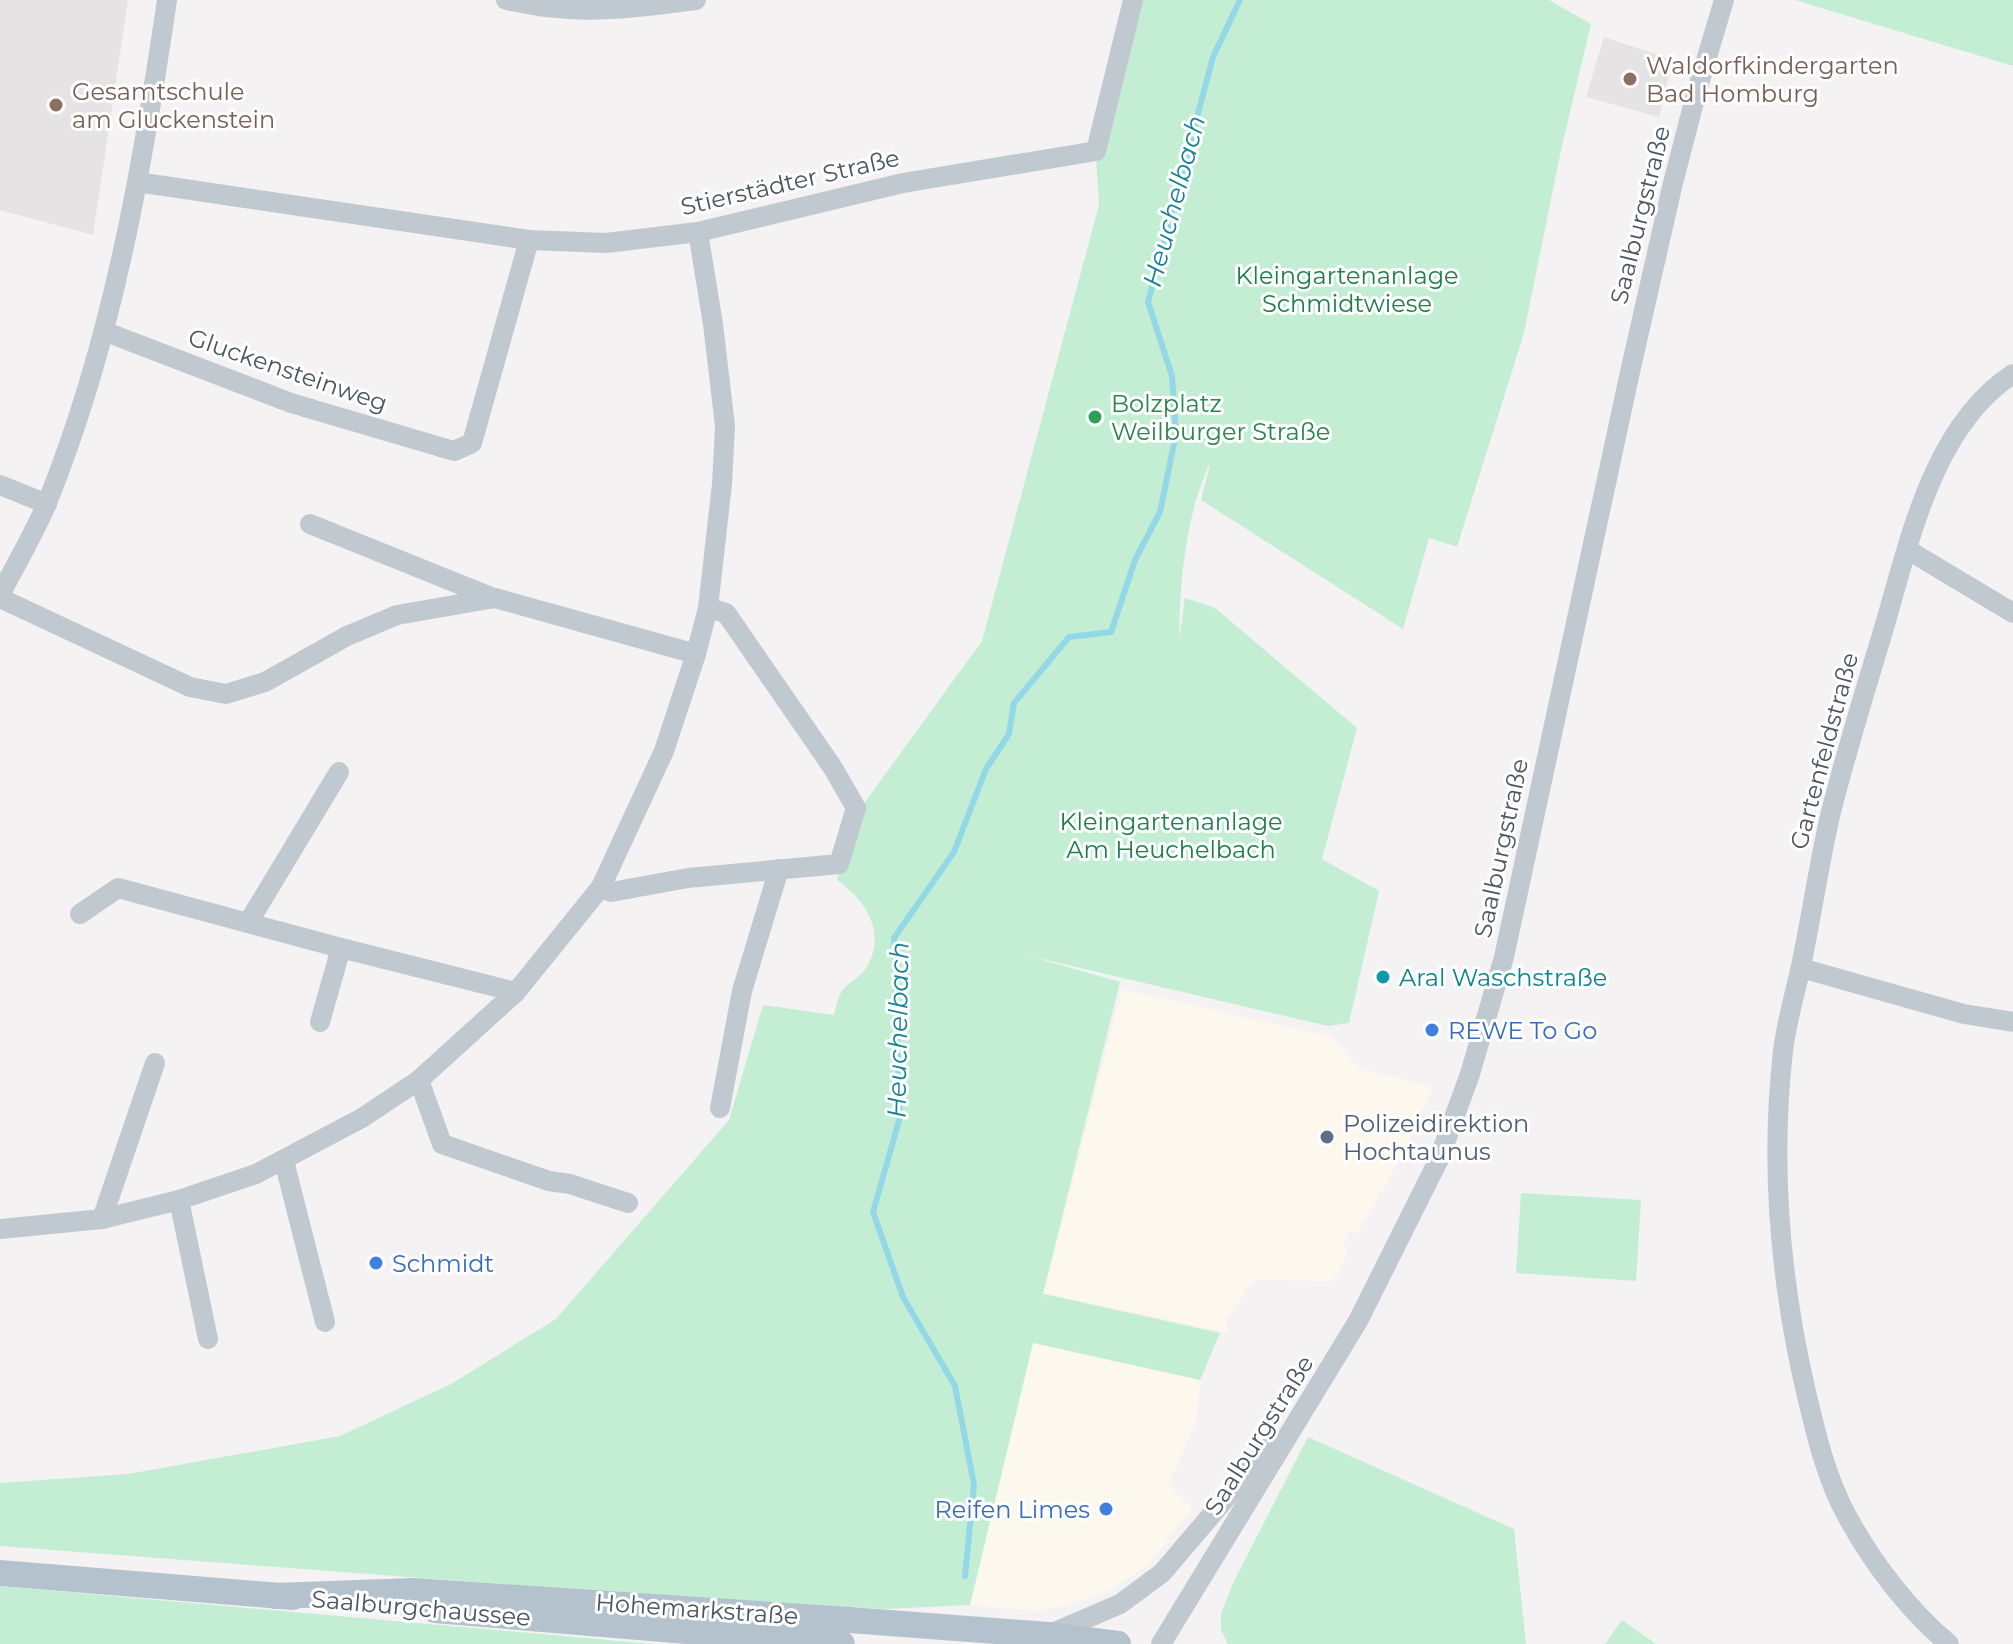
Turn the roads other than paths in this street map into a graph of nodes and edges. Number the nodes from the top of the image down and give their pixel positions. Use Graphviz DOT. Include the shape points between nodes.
graph roads {
  1 [pos="167,0"];
  2 [pos="506,0"];
  3 [pos="696,0"];
  4 [pos="1133,0"];
  5 [pos="1724,0"];
  6 [pos="137,182"];
  7 [pos="698,232"];
  8 [pos="529,240"];
  9 [pos="106,332"];
  10 [pos="2013,374"];
  11 [pos="0,485"];
  12 [pos="47,504"];
  13 [pos="310,524"];
  14 [pos="1908,550"];
  15 [pos="0,596"];
  16 [pos="495,598"];
  17 [pos="708,608"];
  18 [pos="2013,613"];
  19 [pos="696,654"];
  20 [pos="339,772"];
  21 [pos="779,869"];
  22 [pos="601,887"];
  23 [pos="80,914"];
  24 [pos="248,923"];
  25 [pos="341,948"];
  26 [pos="1801,968"];
  27 [pos="516,992"];
  28 [pos="320,1022"];
  29 [pos="2013,1022"];
  30 [pos="155,1063"];
  31 [pos="419,1080"];
  32 [pos="720,1108"];
  33 [pos="284,1161"];
  34 [pos="179,1200"];
  35 [pos="628,1203"];
  36 [pos="102,1219"];
  37 [pos="0,1229"];
  38 [pos="325,1322"];
  39 [pos="208,1339"];
  40 [pos="1318,1389"];
  41 [pos="0,1573"];
  42 [pos="275,1596"];
  43 [pos="1048,1635"];
  44 [pos="842,1644"];
  45 [pos="1118,1644"];
  46 [pos="1161,1644"];
  47 [pos="1949,1644"];
  1 -- 6 [label="street"];
  2 -- 3 [label="street" via="557,9"];
  4 -- 7 [label="street, Stierstädter Straße" via="1096,151 903,183"];
  5 -- 40 [label="street, Saalburgstraße" via="1644,307 1488,1013 1439,1159 1372,1295"];
  6 -- 8 [label="street, Stierstädter Straße"];
  6 -- 9 [label="street"];
  7 -- 8 [label="street, Stierstädter Straße" via="606,243"];
  7 -- 17 [label="street" via="725,426"];
  8 -- 9 [label="street, Gluckensteinweg" via="472,443 454,451 291,403"];
  9 -- 12 [label="street"];
  10 -- 14 [label="street, Gartenfeldstraße" via="1980,401 1946,446"];
  11 -- 12 [label="street"];
  12 -- 15 [label="street"];
  13 -- 16 [label="street"];
  14 -- 18 [label="street"];
  14 -- 26 [label="street, Gartenfeldstraße" via="1830,818"];
  15 -- 16 [label="street" via="190,687 226,694 265,682 397,615"];
  16 -- 19 [label="street"];
  17 -- 19 [label="street"];
  17 -- 21 [label="street" via="726,613 856,808 839,864"];
  19 -- 22 [label="street" via="664,751"];
  20 -- 24 [label="street"];
  21 -- 22 [label="street" via="611,892"];
  21 -- 32 [label="street" via="742,991"];
  22 -- 27 [label="street"];
  23 -- 24 [label="street" via="118,888"];
  24 -- 25 [label="street"];
  25 -- 27 [label="street"];
  25 -- 28 [label="street"];
  26 -- 29 [label="street" via="1964,1014"];
  26 -- 47 [label="street, Gartenfeldstraße" via="1783,1051 1778,1137 1779,1222 1806,1394 1828,1474 1846,1515 1899,1594"];
  27 -- 31 [label="street"];
  30 -- 36 [label="street"];
  31 -- 33 [label="street"];
  31 -- 35 [label="street" via="442,1144"];
  33 -- 34 [label="street"];
  33 -- 38 [label="street"];
  34 -- 36 [label="street"];
  34 -- 39 [label="street"];
  36 -- 37 [label="street"];
  40 -- 43 [label="street" via="1162,1573 1109,1610"];
  40 -- 46 [label="street, Saalburgstraße"];
  41 -- 42 [label="main road, Saalburgchaussee"];
  42 -- 43 [label="main road, Hohemarkstraße" via="413,1591"];
  42 -- 44 [label="main road, Saalburgchaussee"];
  43 -- 45 [label="main road, Hohemarkstraße"];
}
